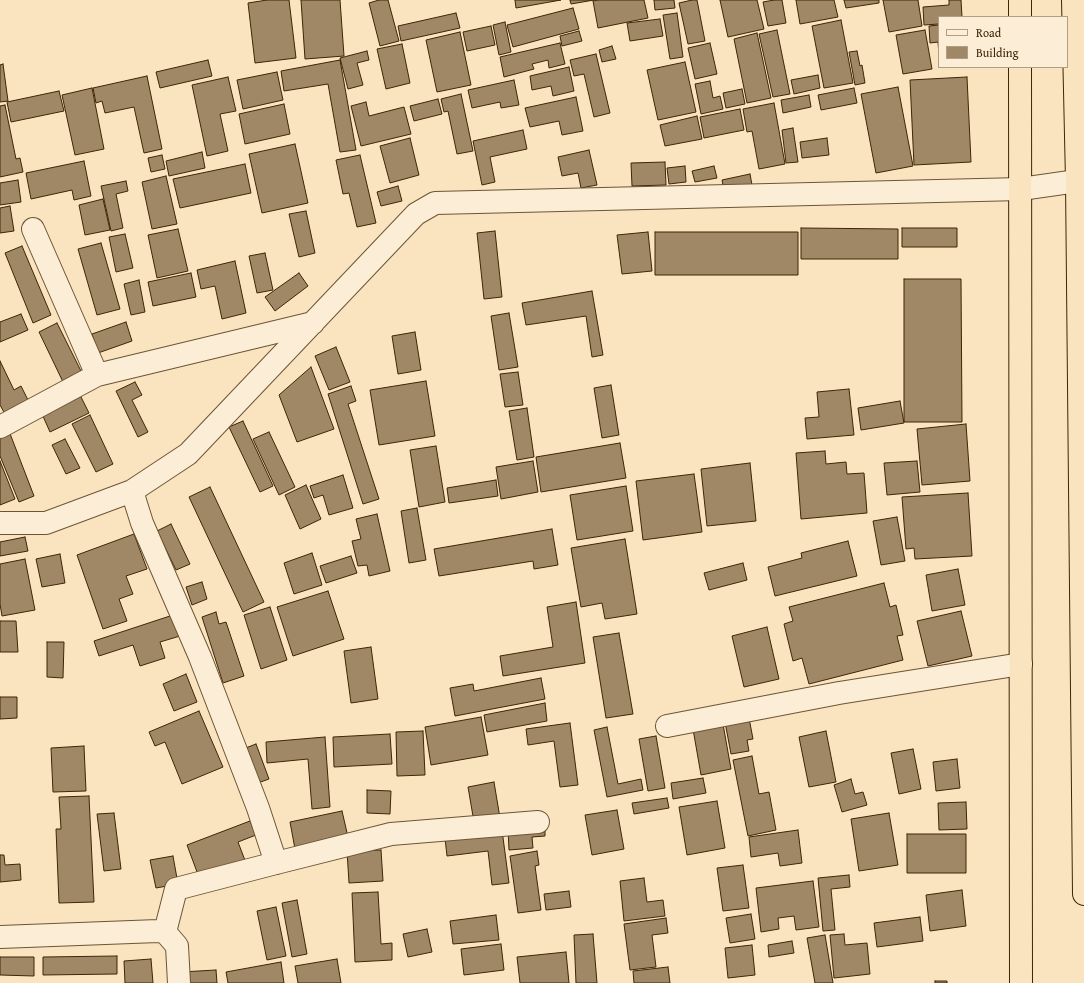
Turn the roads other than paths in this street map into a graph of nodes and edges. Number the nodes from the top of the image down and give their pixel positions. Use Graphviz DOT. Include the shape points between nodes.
graph roads {
  1 [pos="1020,0"];
  2 [pos="1073,0"];
  3 [pos="1020,16"];
  4 [pos="1079,46"];
  5 [pos="1020,68"];
  6 [pos="1080,181"];
  7 [pos="1021,188"];
  8 [pos="33,229"];
  9 [pos="313,323"];
  10 [pos="97,375"];
  11 [pos="0,427"];
  12 [pos="132,491"];
  13 [pos="0,523"];
  14 [pos="1021,664"];
  15 [pos="667,726"];
  16 [pos="1083,768"];
  17 [pos="538,822"];
  18 [pos="276,863"];
  19 [pos="1084,894"];
  20 [pos="165,932"];
  21 [pos="0,936"];
  22 [pos="178,983"];
  23 [pos="1021,983"];
  1 -- 3 [label="highway"];
  2 -- 4 [label="highway"];
  4 -- 6 [label="highway"];
  5 -- 7 [label="highway"];
  6 -- 7 [label="street"];
  6 -- 16 [label="highway"];
  7 -- 9 [label="street" via="435,202 416,214"];
  7 -- 14 [label="highway"];
  8 -- 10 [label="street"];
  9 -- 10 [label="street"];
  9 -- 12 [label="street" via="188,454"];
  10 -- 11 [label="street"];
  12 -- 13 [label="street" via="46,523"];
  12 -- 18 [label="street" via="142,523 205,671 258,808"];
  14 -- 15 [label="street" via="839,692"];
  14 -- 23 [label="highway"];
  16 -- 19 [label="highway"];
  17 -- 18 [label="street" via="391,834"];
  18 -- 20 [label="street" via="176,889"];
  20 -- 21 [label="street"];
  20 -- 22 [label="street" via="177,946"];
}
